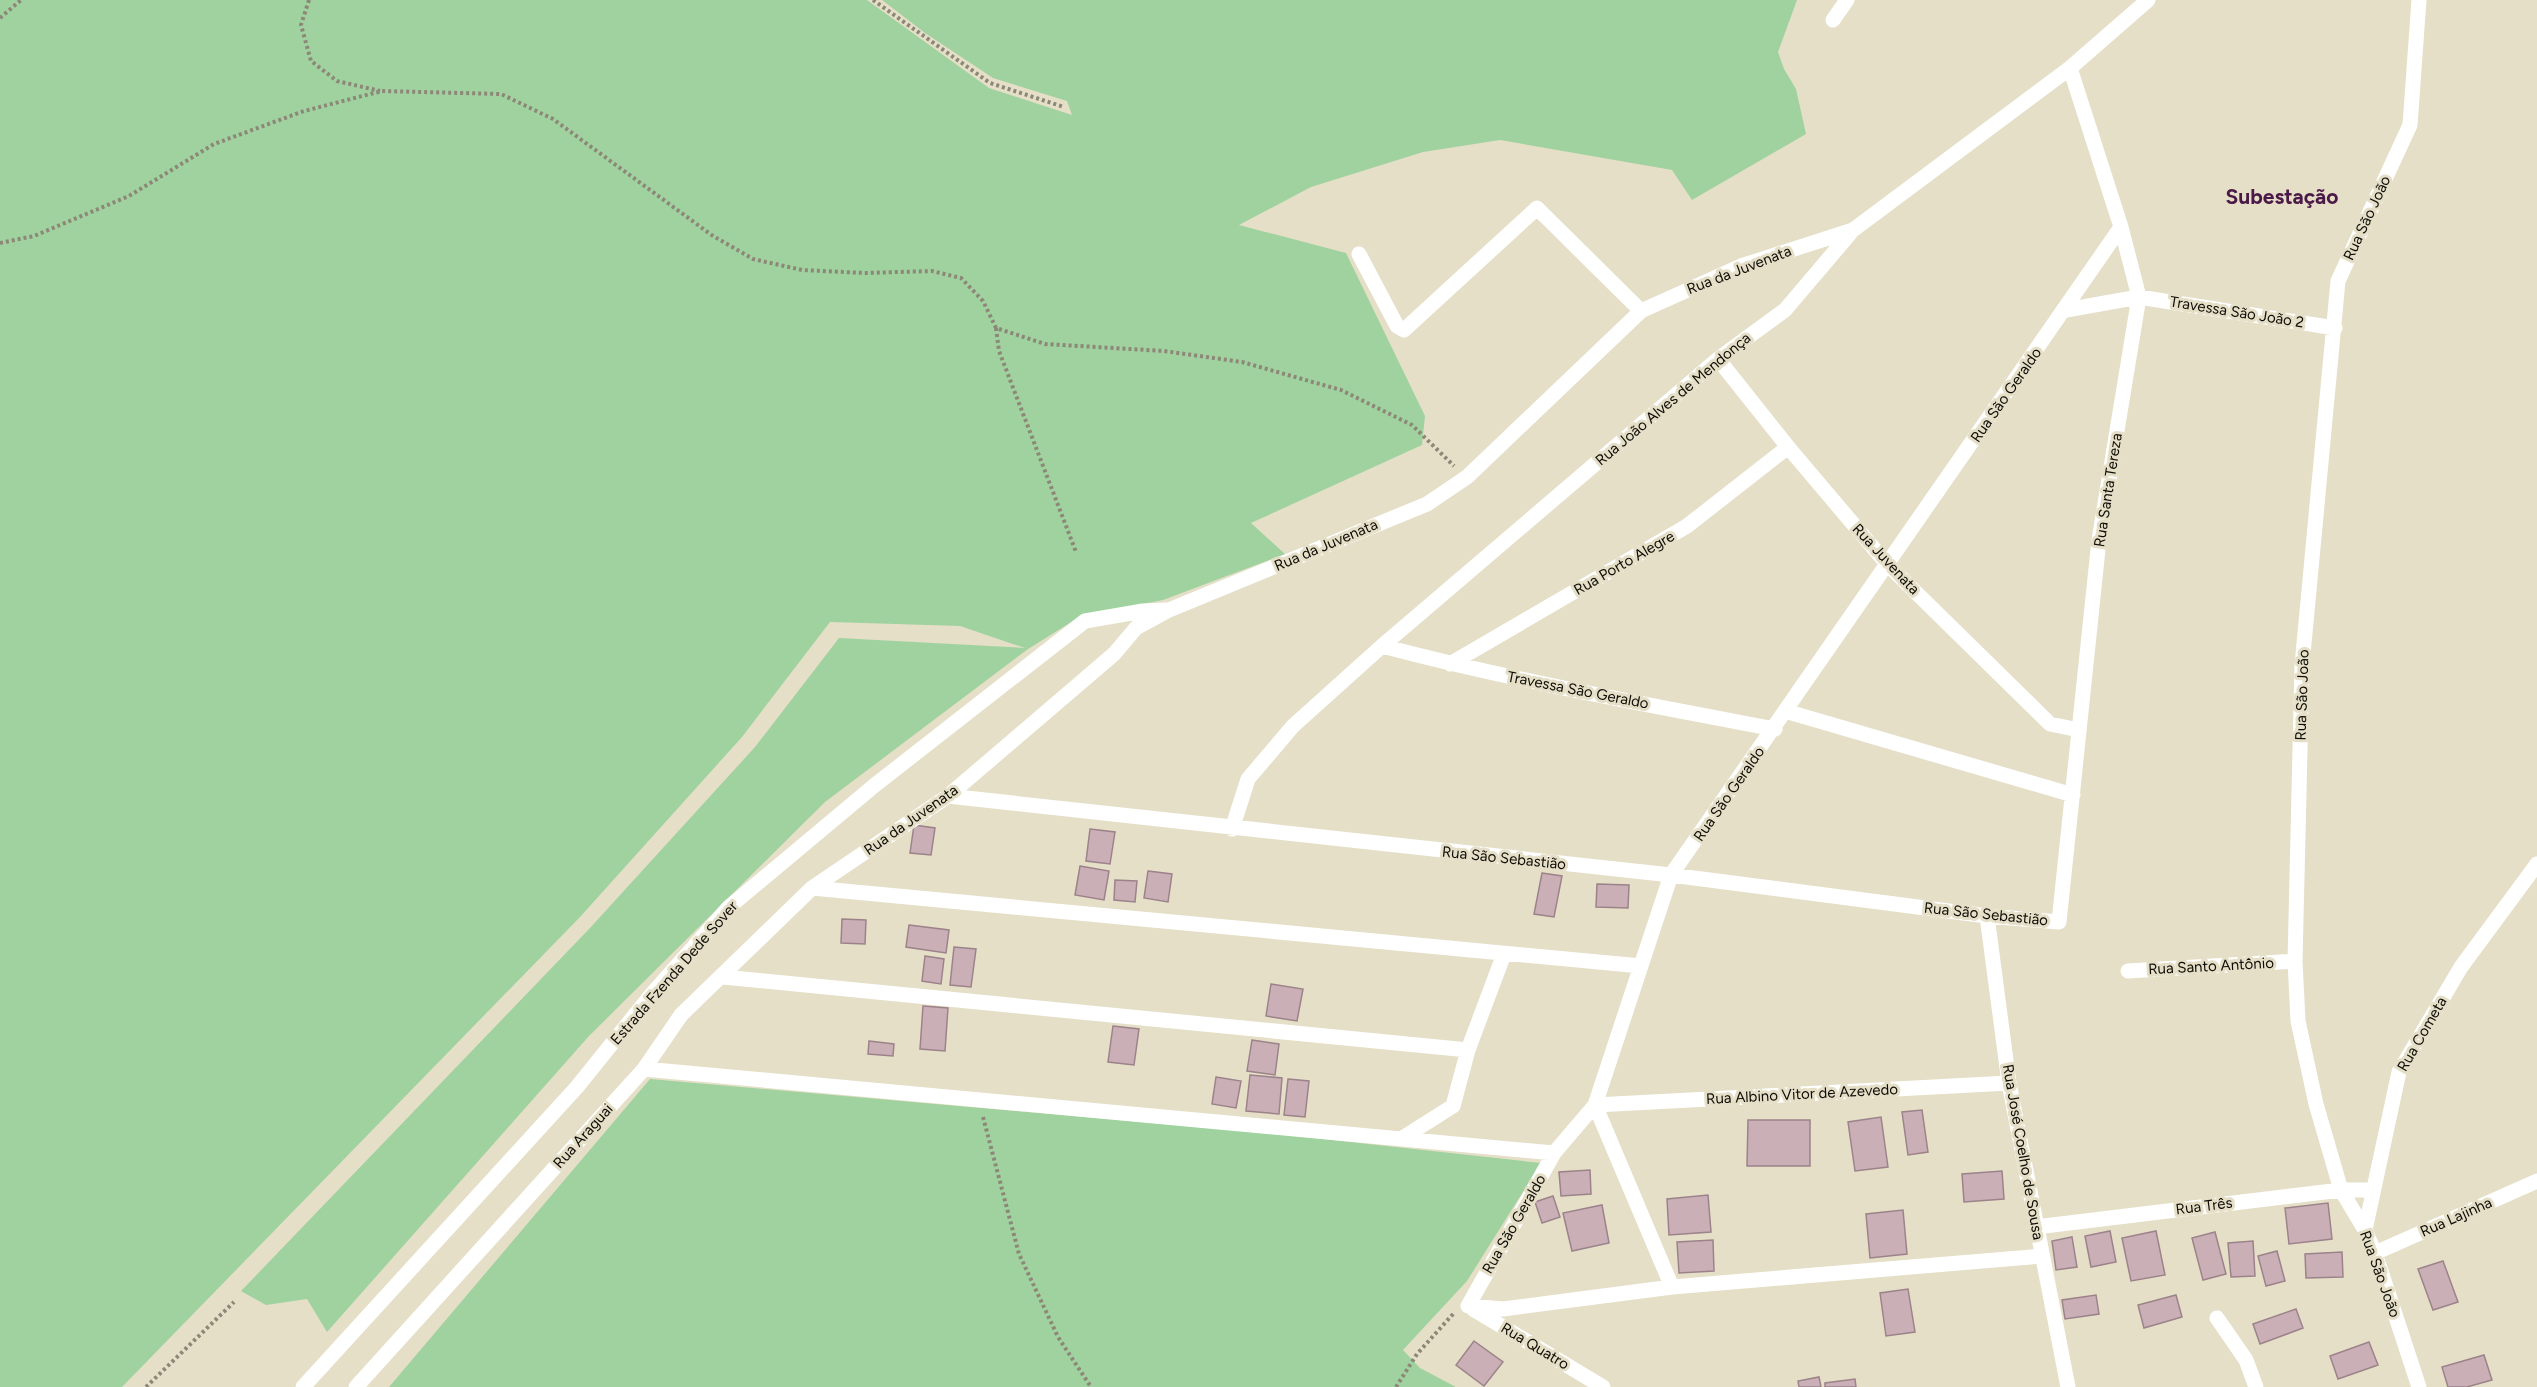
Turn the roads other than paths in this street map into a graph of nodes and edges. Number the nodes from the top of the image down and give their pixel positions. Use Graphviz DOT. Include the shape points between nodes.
graph roads {
  1 [pos="1847,0"];
  2 [pos="2148,0"];
  3 [pos="2419,0"];
  4 [pos="1833,20"];
  5 [pos="2070,68"];
  6 [pos="2121,227"];
  7 [pos="1853,230"];
  8 [pos="1359,254"];
  9 [pos="2139,297"];
  10 [pos="1641,310"];
  11 [pos="2066,310"];
  12 [pos="2335,327"];
  13 [pos="1718,358"];
  14 [pos="1788,447"];
  15 [pos="1887,564"];
  16 [pos="1169,610"];
  17 [pos="1382,646"];
  18 [pos="1450,664"];
  19 [pos="1785,711"];
  20 [pos="1775,729"];
  21 [pos="2079,730"];
  22 [pos="2073,795"];
  23 [pos="948,796"];
  24 [pos="1232,828"];
  25 [pos="2537,864"];
  26 [pos="1671,875"];
  27 [pos="812,888"];
  28 [pos="1987,916"];
  29 [pos="2060,922"];
  30 [pos="1504,954"];
  31 [pos="2295,961"];
  32 [pos="1641,966"];
  33 [pos="2128,971"];
  34 [pos="723,977"];
  35 [pos="1468,1050"];
  36 [pos="644,1069"];
  37 [pos="2009,1083"];
  38 [pos="1595,1105"];
  39 [pos="1404,1137"];
  40 [pos="1554,1153"];
  41 [pos="2537,1181"];
  42 [pos="2341,1190"];
  43 [pos="2373,1190"];
  44 [pos="2036,1227"];
  45 [pos="2365,1230"];
  46 [pos="2375,1253"];
  47 [pos="2042,1256"];
  48 [pos="1672,1287"];
  49 [pos="1468,1306"];
  50 [pos="2217,1318"];
  51 [pos="303,1387"];
  52 [pos="356,1387"];
  53 [pos="1603,1387"];
  54 [pos="2068,1387"];
  55 [pos="2256,1387"];
  56 [pos="2419,1387"];
  1 -- 4 [label="street"];
  2 -- 5 [label="street, Rua João Alves de Mendonça"];
  3 -- 12 [label="street, Rua São João" via="2410,125 2338,281"];
  5 -- 6 [label="street, Rua Santa Tereza"];
  5 -- 7 [label="street, Rua João Alves de Mendonça"];
  6 -- 9 [label="street, Rua Santa Tereza"];
  6 -- 11 [label="street, Rua São Geraldo"];
  7 -- 10 [label="street, Rua da Juvenata" via="1742,266"];
  7 -- 13 [label="street, Rua João Alves de Mendonça" via="1785,310"];
  8 -- 10 [label="street" via="1397,326 1404,330 1537,208"];
  9 -- 11 [label="street, Travessa São João 2"];
  9 -- 12 [label="street, Travessa São João 2"];
  9 -- 21 [label="street, Rua Santa Tereza" via="2099,540"];
  10 -- 16 [label="street, Rua da Juvenata" via="1467,477 1426,504"];
  11 -- 15 [label="street, Rua São Geraldo"];
  12 -- 31 [label="street, Rua São João" via="2301,665"];
  13 -- 14 [label="street, Rua Juvenata"];
  13 -- 17 [label="street, Rua João Alves de Mendonça"];
  14 -- 15 [label="street, Rua Juvenata"];
  14 -- 18 [label="street, Rua Porto Alegre" via="1688,526"];
  15 -- 19 [label="street, Rua São Geraldo"];
  15 -- 21 [label="street, Rua Juvenata" via="2050,724"];
  16 -- 23 [label="street, Rua da Juvenata" via="1136,627 1113,654"];
  16 -- 51 [label="street, Estrada Fzenda Dede Sover" via="1085,621 875,785 729,907 577,1087"];
  17 -- 18 [label="street, Travessa São Geraldo"];
  17 -- 24 [label="street, Rua João Alves de Mendonça" via="1271,749 1248,779"];
  18 -- 20 [label="street, Travessa São Geraldo"];
  19 -- 20 [label="street, Rua São Geraldo"];
  19 -- 22 [label="street"];
  20 -- 26 [label="street, Rua São Geraldo"];
  21 -- 22 [label="street, Rua Santa Tereza"];
  22 -- 29 [label="street, Rua Santa Tereza"];
  23 -- 24 [label="street, Rua São Sebastião"];
  23 -- 27 [label="street, Rua da Juvenata"];
  24 -- 26 [label="street, Rua São Sebastião"];
  25 -- 43 [label="street, Rua Cometa" via="2461,967 2399,1072"];
  26 -- 28 [label="street, Rua São Sebastião"];
  26 -- 32 [label="street, Rua São Geraldo"];
  27 -- 30 [label="street"];
  27 -- 34 [label="street, Rua Araguai"];
  28 -- 29 [label="street, Rua São Sebastião"];
  28 -- 37 [label="street, Rua José Coelho de Sousa"];
  30 -- 32 [label="street"];
  30 -- 35 [label="street"];
  31 -- 33 [label="street, Rua Santo Antônio"];
  31 -- 42 [label="street, Rua São João" via="2298,1021 2316,1104"];
  32 -- 38 [label="street, Rua São Geraldo"];
  34 -- 35 [label="street"];
  34 -- 36 [label="street, Rua Araguai" via="681,1016"];
  35 -- 39 [label="street" via="1453,1106"];
  36 -- 39 [label="street"];
  36 -- 52 [label="street, Rua Araguai"];
  37 -- 38 [label="street, Rua Albino Vitor de Azevedo"];
  37 -- 44 [label="street, Rua José Coelho de Sousa"];
  38 -- 40 [label="street, Rua São Geraldo"];
  38 -- 48 [label="street"];
  39 -- 40 [label="street"];
  40 -- 49 [label="street, Rua São Geraldo"];
  41 -- 46 [label="street, Rua Lajinha"];
  42 -- 43 [label="street, Rua Três"];
  42 -- 44 [label="street, Rua Três"];
  42 -- 45 [label="street, Rua São João"];
  43 -- 45 [label="street, Rua Cometa"];
  44 -- 47 [label="street, Rua José Coelho de Sousa"];
  45 -- 46 [label="street, Rua São João"];
  46 -- 56 [label="street, Rua São João"];
  47 -- 48 [label="street"];
  47 -- 54 [label="street, Rua José Coelho de Sousa"];
  48 -- 49 [label="street" via="1503,1309"];
  49 -- 53 [label="street, Rua Quatro"];
  50 -- 55 [label="street" via="2246,1360"];
}
